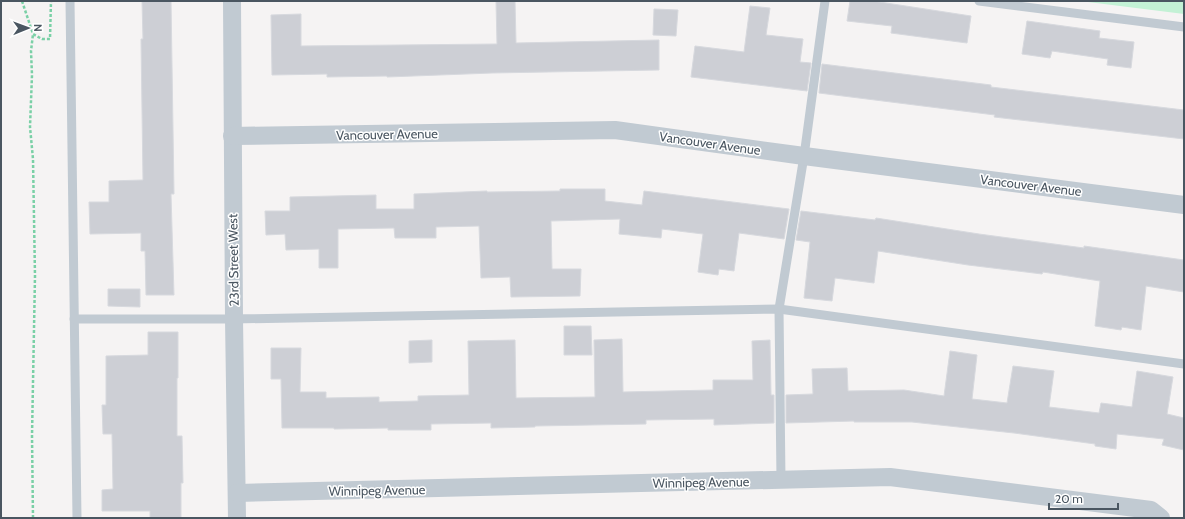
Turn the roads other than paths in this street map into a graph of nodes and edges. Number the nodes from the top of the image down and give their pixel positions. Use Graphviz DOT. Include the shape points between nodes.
graph roads {
  1 [pos="70,1"];
  2 [pos="232,1"];
  3 [pos="825,1"];
  4 [pos="979,1"];
  5 [pos="1184,27"];
  6 [pos="232,136"];
  7 [pos="804,156"];
  8 [pos="1184,205"];
  9 [pos="780,309"];
  10 [pos="74,319"];
  11 [pos="234,319"];
  12 [pos="1184,364"];
  13 [pos="781,480"];
  14 [pos="236,493"];
  15 [pos="77,518"];
  16 [pos="237,518"];
  17 [pos="1161,518"];
  1 -- 10 [label="lane"];
  2 -- 6 [label="street, 23rd Street West"];
  3 -- 7 [label="lane"];
  4 -- 5 [label="lane"];
  6 -- 7 [label="street, Vancouver Avenue" via="615,130"];
  6 -- 11 [label="street, 23rd Street West"];
  7 -- 8 [label="street, Vancouver Avenue"];
  7 -- 9 [label="lane"];
  9 -- 11 [label="lane"];
  9 -- 12 [label="lane"];
  9 -- 13 [label="lane"];
  10 -- 11 [label="lane"];
  10 -- 15 [label="lane"];
  11 -- 14 [label="street, 23rd Street West"];
  13 -- 14 [label="street, Winnipeg Avenue"];
  13 -- 17 [label="street, Winnipeg Avenue" via="890,477 1151,510"];
  14 -- 16 [label="street, 23rd Street West"];
}
